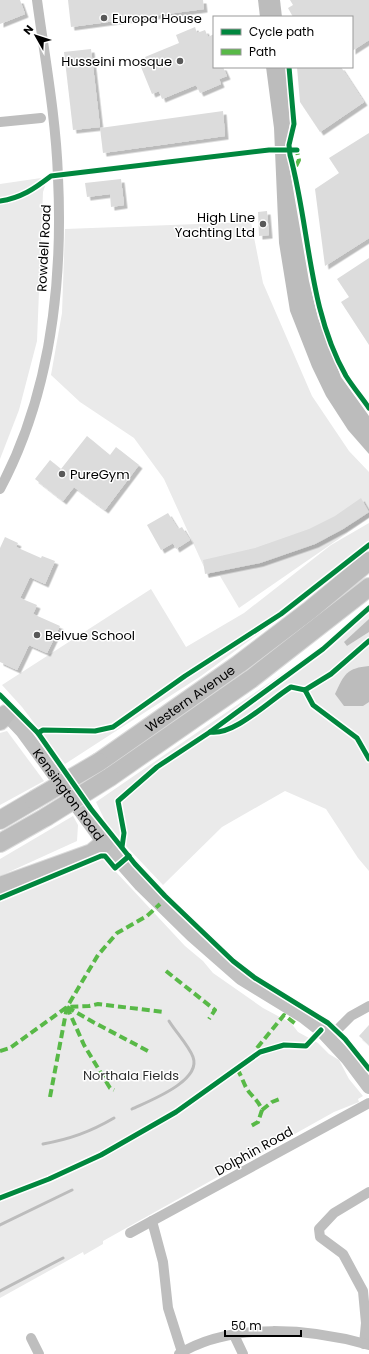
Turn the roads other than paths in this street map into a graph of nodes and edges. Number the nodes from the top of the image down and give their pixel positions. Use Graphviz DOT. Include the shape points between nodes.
graph roads {
  1 [pos="37,0"];
  2 [pos="41,118"];
  3 [pos="0,122"];
  4 [pos="0,489"];
  5 [pos="369,561"];
  6 [pos="369,587"];
  7 [pos="2,714"];
  8 [pos="0,820"];
  9 [pos="0,843"];
  10 [pos="104,843"];
  11 [pos="0,886"];
  12 [pos="369,1006"];
  13 [pos="329,1038"];
  14 [pos="369,1087"];
  15 [pos="369,1103"];
  16 [pos="369,1192"];
  17 [pos="152,1221"];
  18 [pos="130,1233"];
  19 [pos="234,1335"];
  20 [pos="31,1338"];
  21 [pos="367,1344"];
  22 [pos="181,1353"];
  23 [pos="39,1354"];
  24 [pos="243,1354"];
  1 -- 4 [label="street, Rowdell Road" via="58,176 56,285 45,360 33,413 13,465"];
  2 -- 3 [label="street"];
  5 -- 8 [label="highway, Western Avenue, bridge" via="239,664 99,762"];
  6 -- 9 [label="highway, Western Avenue, bridge" via="251,679 110,777"];
  7 -- 10 [label="street, Kensington Road" via="23,732"];
  10 -- 11 [label="highway" via="92,853"];
  10 -- 13 [label="street, Kensington Road" via="165,909 224,964 247,983 303,1016"];
  12 -- 13 [label="street" via="351,1016"];
  13 -- 14 [label="street, Kensington Road"];
  15 -- 17 [label="street, Dolphin Road"];
  16 -- 21 [label="street" via="334,1213 319,1229 320,1237 343,1254 363,1291"];
  17 -- 18 [label="street, Dolphin Road"];
  17 -- 22 [label="street" via="163,1262 168,1308"];
  19 -- 21 [label="street" via="264,1332 311,1333"];
  19 -- 22 [label="street" via="220,1337"];
  19 -- 24 [label="street"];
  20 -- 23 [label="street"];
}
